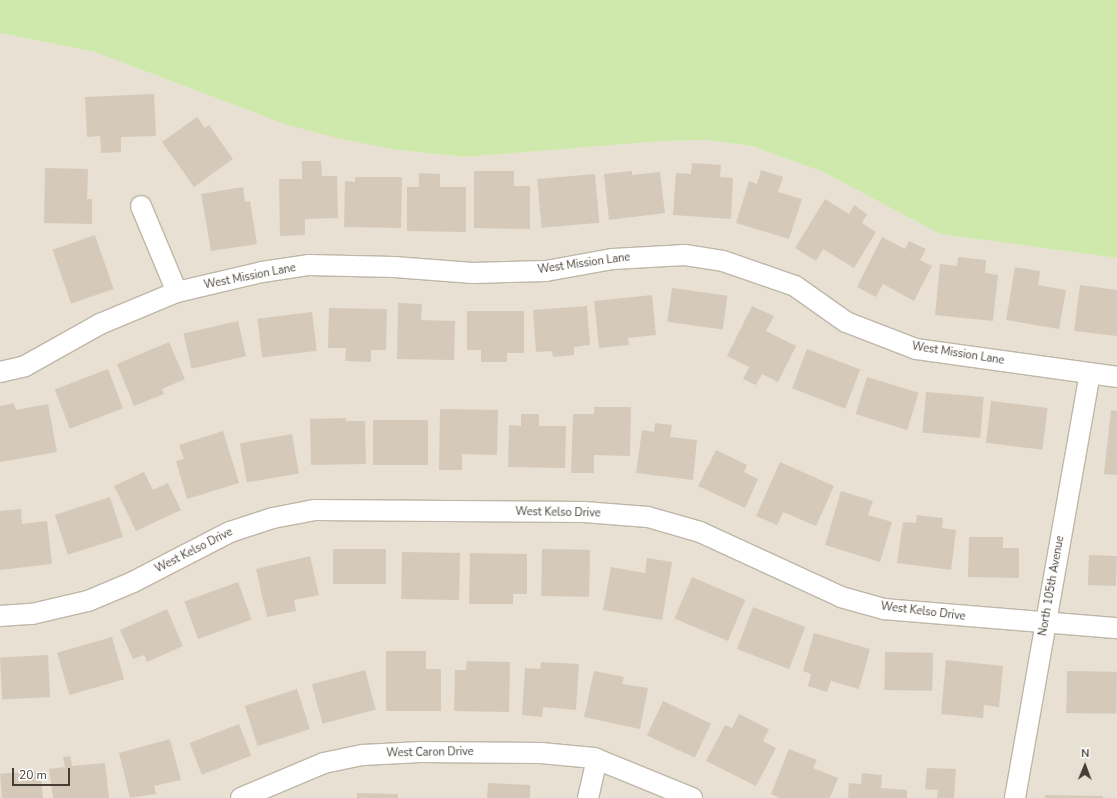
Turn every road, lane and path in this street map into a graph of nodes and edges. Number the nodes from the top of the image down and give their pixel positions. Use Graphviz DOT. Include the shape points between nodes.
graph roads {
  1 [pos="141,206"];
  2 [pos="177,292"];
  3 [pos="0,372"];
  4 [pos="1090,374"];
  5 [pos="1117,377"];
  6 [pos="0,616"];
  7 [pos="1045,623"];
  8 [pos="1117,628"];
  9 [pos="597,759"];
  10 [pos="271,792"];
  11 [pos="241,798"];
  12 [pos="588,798"];
  13 [pos="692,798"];
  14 [pos="1015,798"];
  1 -- 2 [label="street"];
  2 -- 3 [label="street, West Mission Lane" via="100,324 25,366"];
  2 -- 4 [label="street, West Mission Lane" via="309,265 394,266 473,273 546,271 613,259 685,255 723,261 795,286 846,322 916,349"];
  4 -- 5 [label="street, West Mission Lane"];
  4 -- 7 [label="street, North 105th Avenue"];
  6 -- 7 [label="street, West Kelso Drive" via="32,614 88,601 134,582 230,532 273,518 315,510 347,510 584,512 648,517 700,532 855,601 930,615"];
  7 -- 8 [label="street, West Kelso Drive"];
  7 -- 14 [label="street, North 105th Avenue"];
  9 -- 10 [label="street, West Caron Drive" via="541,753 390,752 324,764"];
  9 -- 12 [label="street"];
  9 -- 13 [label="street, West Caron Drive"];
  10 -- 11 [label="street, West Caron Drive"];
}
